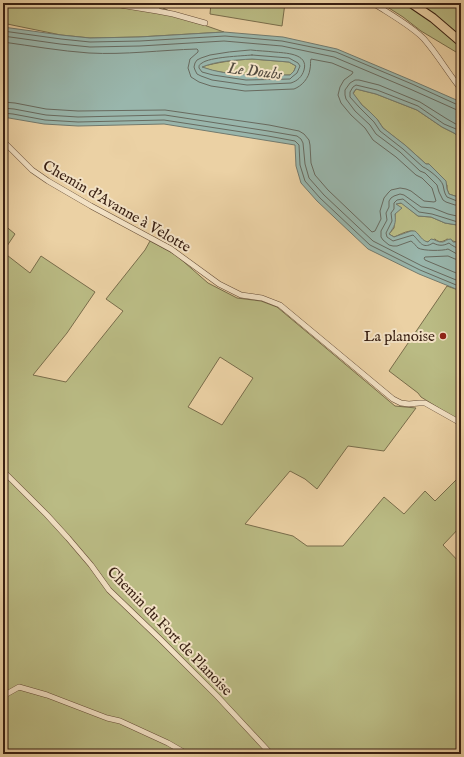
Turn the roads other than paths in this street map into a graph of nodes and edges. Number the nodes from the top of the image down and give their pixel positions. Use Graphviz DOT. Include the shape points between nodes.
graph roads {
  1 [pos="108,3"];
  2 [pos="157,3"];
  3 [pos="373,3"];
  4 [pos="411,3"];
  5 [pos="157,11"];
  6 [pos="205,23"];
  7 [pos="461,42"];
  8 [pos="461,89"];
  9 [pos="3,141"];
  10 [pos="461,425"];
  11 [pos="3,471"];
  12 [pos="3,696"];
  13 [pos="187,754"];
  14 [pos="272,754"];
  1 -- 5 [label="street"];
  2 -- 5 [label="street"];
  3 -- 8 [label="street" via="423,38"];
  4 -- 7 [label="main road"];
  5 -- 6 [label="street"];
  9 -- 10 [label="street, Chemin d'Avanne à Velotte" via="32,170 48,181 171,249 219,284 241,295 262,298 280,305 393,399 401,403 425,403"];
  11 -- 14 [label="street, Chemin du Fort de Planoise" via="68,538 109,590"];
  12 -- 13 [label="street" via="19,688 47,694 120,721"];
}
